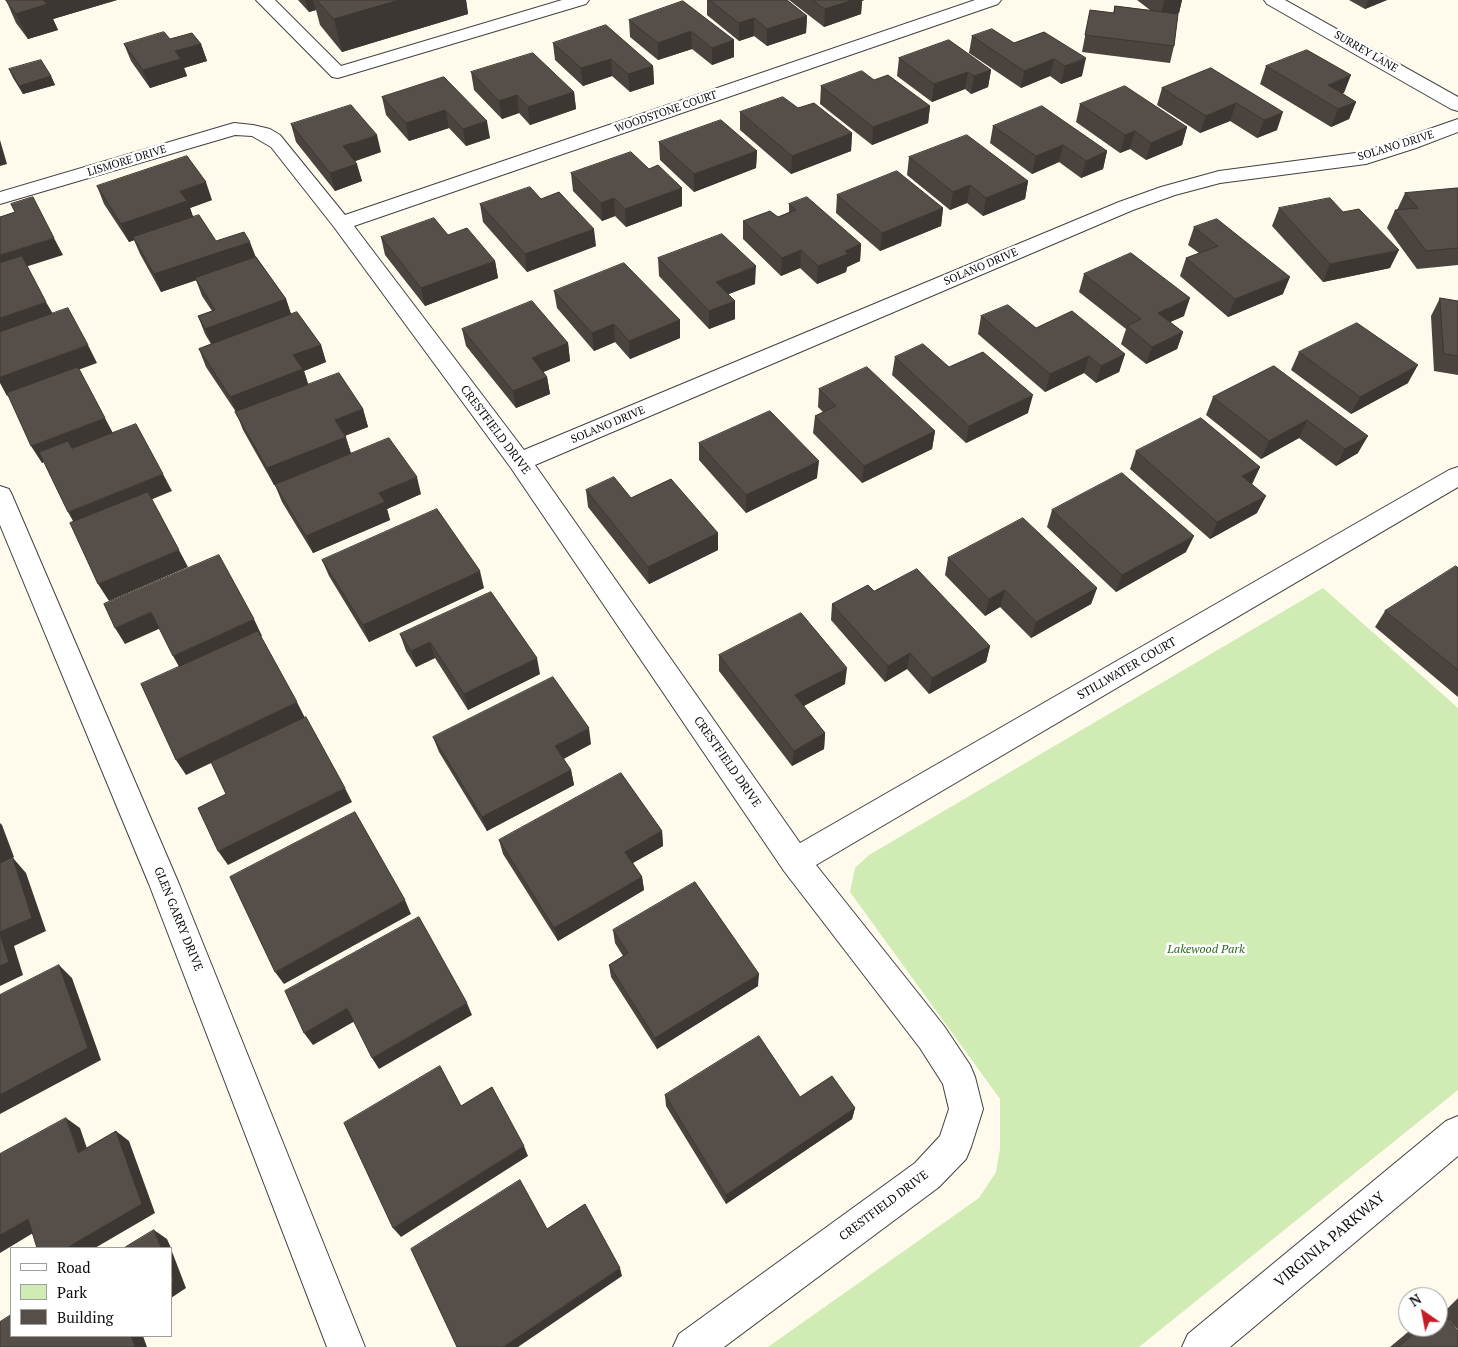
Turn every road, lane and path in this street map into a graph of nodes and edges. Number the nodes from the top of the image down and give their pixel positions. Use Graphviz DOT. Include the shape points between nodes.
graph roads {
  1 [pos="265,0"];
  2 [pos="580,0"];
  3 [pos="992,0"];
  4 [pos="1273,0"];
  5 [pos="1458,105"];
  6 [pos="1458,125"];
  7 [pos="254,129"];
  8 [pos="0,198"];
  9 [pos="341,223"];
  10 [pos="520,462"];
  11 [pos="1458,476"];
  12 [pos="0,495"];
  13 [pos="796,861"];
  14 [pos="1458,1133"];
  15 [pos="346,1347"];
  16 [pos="692,1347"];
  17 [pos="1201,1347"];
  1 -- 2 [label="street" via="338,73"];
  3 -- 9 [label="street, WOODSTONE COURT"];
  4 -- 5 [label="street, SURREY LANE"];
  6 -- 10 [label="street, SOLANO DRIVE" via="1366,158 1219,177 1126,206"];
  7 -- 8 [label="street, LISMORE DRIVE" via="234,129 215,134"];
  7 -- 9 [label="street, CRESTFIELD DRIVE" via="267,134 278,144"];
  9 -- 10 [label="street, CRESTFIELD DRIVE"];
  10 -- 13 [label="street, CRESTFIELD DRIVE"];
  11 -- 13 [label="street, STILLWATER COURT"];
  12 -- 15 [label="street, GLEN GARRY DRIVE" via="164,884"];
  13 -- 16 [label="street, CRESTFIELD DRIVE" via="932,1037 958,1077 966,1109 954,1147 927,1174"];
  14 -- 17 [label="street, VIRGINIA PARKWAY"];
}
